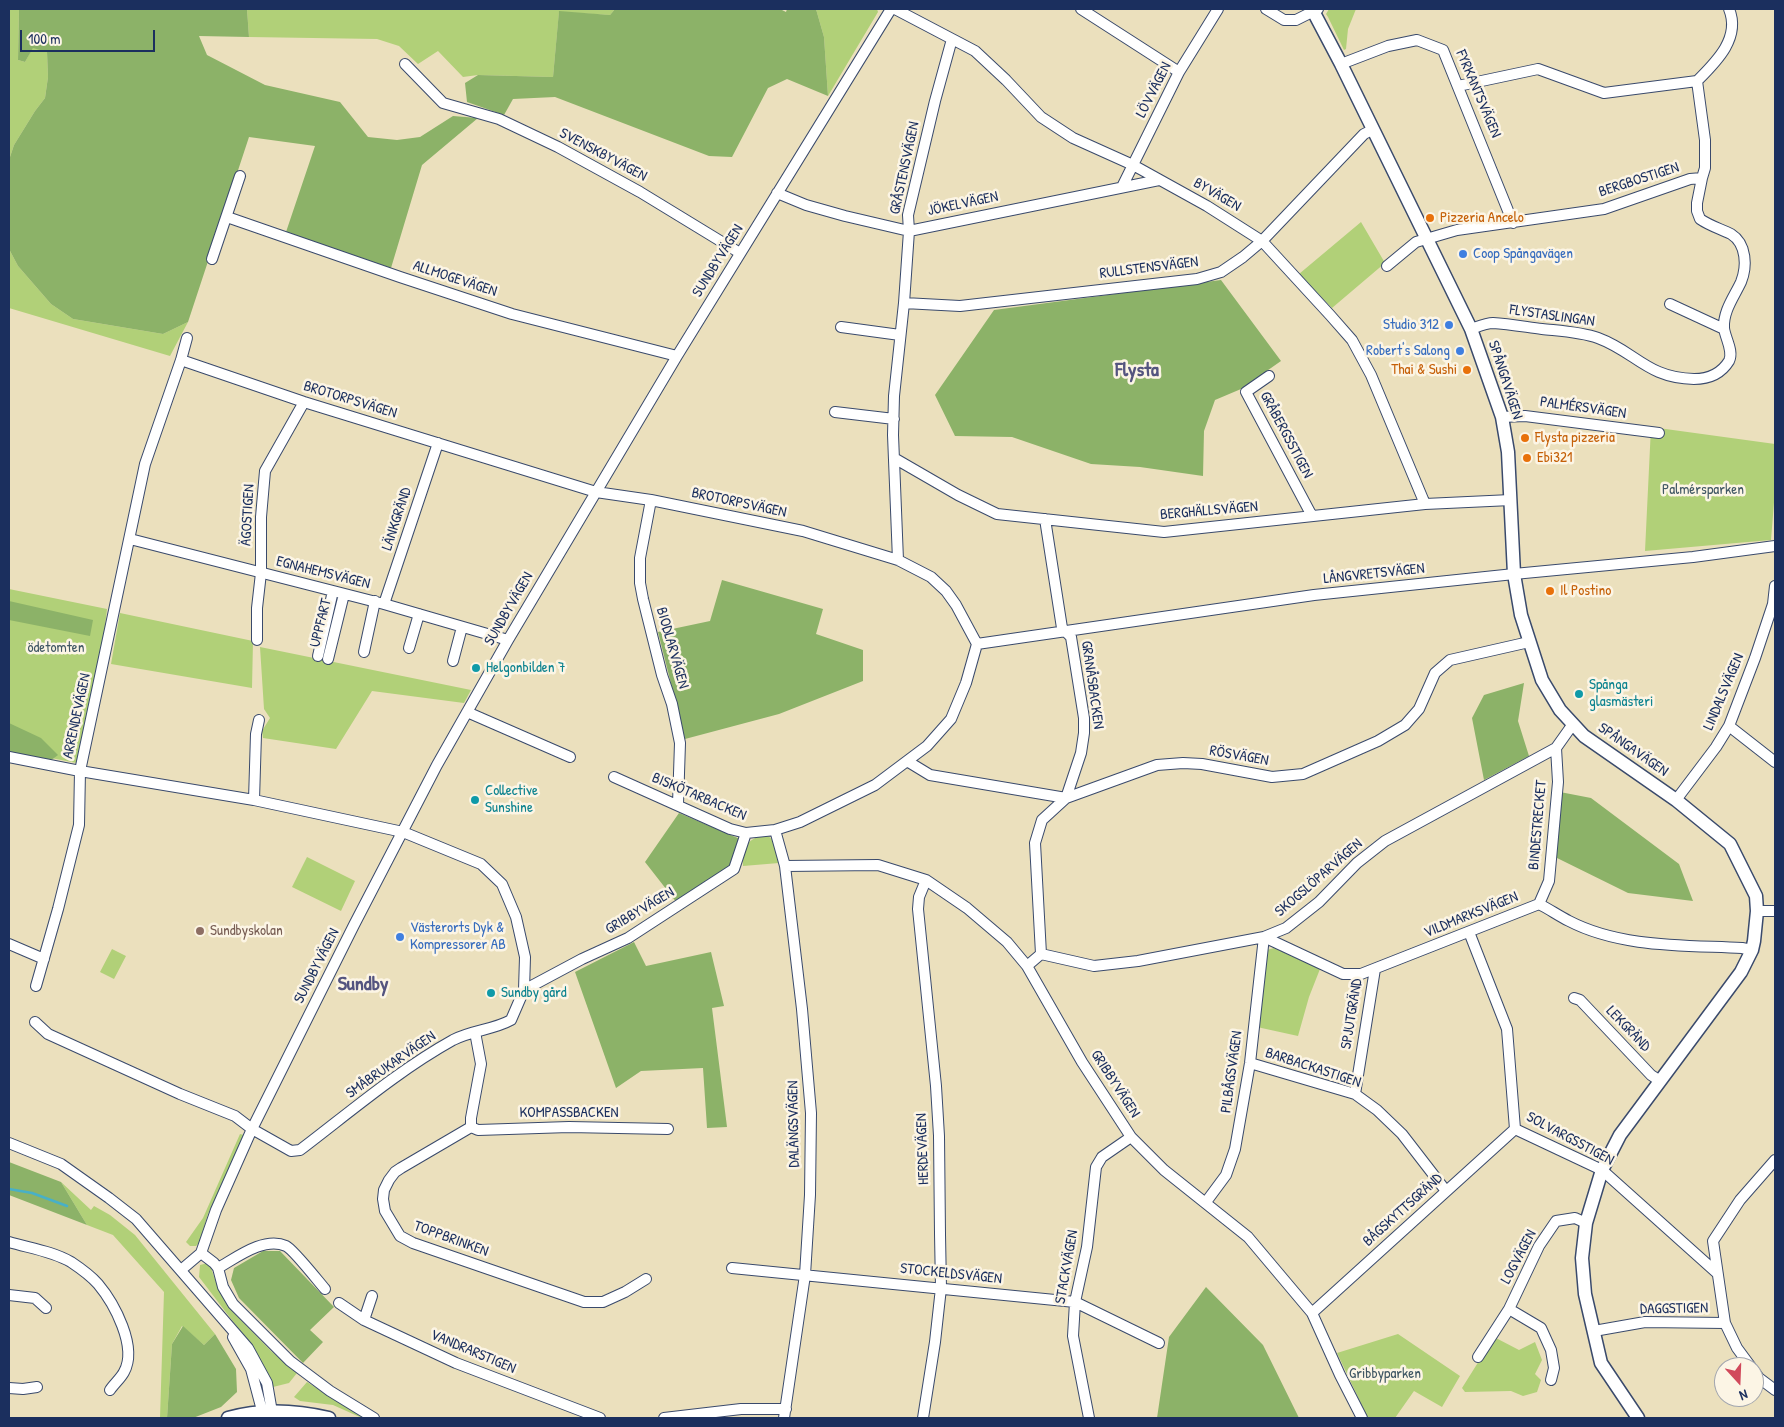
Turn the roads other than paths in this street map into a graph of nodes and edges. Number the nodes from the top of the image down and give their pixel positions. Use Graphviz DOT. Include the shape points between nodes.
graph roads {
  1 [pos="893,9"];
  2 [pos="1081,9"];
  3 [pos="1218,9"];
  4 [pos="1266,9"];
  5 [pos="1729,9"];
  6 [pos="1315,10"];
  7 [pos="952,39"];
  8 [pos="405,64"];
  9 [pos="1341,64"];
  10 [pos="1179,72"];
  11 [pos="1697,81"];
  12 [pos="1458,86"];
  13 [pos="1372,130"];
  14 [pos="1133,165"];
  15 [pos="240,176"];
  16 [pos="1702,178"];
  17 [pos="1159,180"];
  18 [pos="1122,187"];
  19 [pos="777,193"];
  20 [pos="227,217"];
  21 [pos="1513,223"];
  22 [pos="909,231"];
  23 [pos="1426,239"];
  24 [pos="1262,240"];
  25 [pos="740,253"];
  26 [pos="212,259"];
  27 [pos="1387,266"];
  28 [pos="904,304"];
  29 [pos="1670,304"];
  30 [pos="841,327"];
  31 [pos="1471,329"];
  32 [pos="1724,329"];
  33 [pos="900,335"];
  34 [pos="187,338"];
  35 [pos="677,356"];
  36 [pos="182,360"];
  37 [pos="1269,376"];
  38 [pos="304,402"];
  39 [pos="835,412"];
  40 [pos="1502,417"];
  41 [pos="894,419"];
  42 [pos="1659,433"];
  43 [pos="438,443"];
  44 [pos="894,458"];
  45 [pos="596,492"];
  46 [pos="651,500"];
  47 [pos="1510,500"];
  48 [pos="1425,504"];
  49 [pos="1312,516"];
  50 [pos="1044,518"];
  51 [pos="130,539"];
  52 [pos="1775,546"];
  53 [pos="898,560"];
  54 [pos="261,573"];
  55 [pos="1514,574"];
  56 [pos="1775,586"];
  57 [pos="338,592"];
  58 [pos="380,603"];
  59 [pos="419,614"];
  60 [pos="462,627"];
  61 [pos="1066,632"];
  62 [pos="257,640"];
  63 [pos="508,640"];
  64 [pos="1529,642"];
  65 [pos="977,644"];
  66 [pos="409,648"];
  67 [pos="364,652"];
  68 [pos="323,657"];
  69 [pos="453,661"];
  70 [pos="468,712"];
  71 [pos="259,720"];
  72 [pos="1573,724"];
  73 [pos="1729,726"];
  74 [pos="1556,748"];
  75 [pos="9,757"];
  76 [pos="570,757"];
  77 [pos="907,761"];
  78 [pos="1775,762"];
  79 [pos="80,771"];
  80 [pos="614,777"];
  81 [pos="1066,798"];
  82 [pos="254,800"];
  83 [pos="1676,800"];
  84 [pos="678,804"];
  85 [pos="775,830"];
  86 [pos="403,832"];
  87 [pos="746,833"];
  88 [pos="785,866"];
  89 [pos="926,880"];
  90 [pos="1539,904"];
  91 [pos="1757,911"];
  92 [pos="1775,911"];
  93 [pos="1469,932"];
  94 [pos="1264,937"];
  95 [pos="9,944"];
  96 [pos="1752,950"];
  97 [pos="1041,954"];
  98 [pos="44,959"];
  99 [pos="1027,966"];
  100 [pos="1374,969"];
  101 [pos="36,986"];
  102 [pos="524,990"];
  103 [pos="1574,998"];
  104 [pos="35,1022"];
  105 [pos="475,1032"];
  106 [pos="1250,1063"];
  107 [pos="1660,1081"];
  108 [pos="1355,1094"];
  109 [pos="471,1127"];
  110 [pos="252,1129"];
  111 [pos="668,1129"];
  112 [pos="1515,1130"];
  113 [pos="1131,1137"];
  114 [pos="9,1143"];
  115 [pos="1775,1160"];
  116 [pos="1602,1170"];
  117 [pos="1446,1191"];
  118 [pos="1206,1202"];
  119 [pos="1586,1223"];
  120 [pos="9,1242"];
  121 [pos="201,1253"];
  122 [pos="218,1268"];
  123 [pos="732,1268"];
  124 [pos="180,1270"];
  125 [pos="1717,1273"];
  126 [pos="805,1275"];
  127 [pos="646,1279"];
  128 [pos="941,1288"];
  129 [pos="326,1289"];
  130 [pos="9,1295"];
  131 [pos="372,1296"];
  132 [pos="1076,1302"];
  133 [pos="339,1303"];
  134 [pos="46,1308"];
  135 [pos="1509,1308"];
  136 [pos="1312,1313"];
  137 [pos="364,1320"];
  138 [pos="1725,1323"];
  139 [pos="1594,1331"];
  140 [pos="1159,1342"];
  141 [pos="1478,1357"];
  142 [pos="1744,1357"];
  143 [pos="1551,1380"];
  144 [pos="1764,1382"];
  145 [pos="37,1387"];
  146 [pos="9,1388"];
  147 [pos="110,1390"];
  148 [pos="1775,1390"];
  149 [pos="785,1414"];
  150 [pos="268,1415"];
  151 [pos="228,1418"];
  152 [pos="329,1418"];
  153 [pos="374,1418"];
  154 [pos="600,1418"];
  155 [pos="664,1418"];
  156 [pos="923,1418"];
  157 [pos="1089,1418"];
  158 [pos="1362,1418"];
  159 [pos="1638,1418"];
  1 -- 7 [label="street, BYVÄGEN"];
  1 -- 19 [label="street, SUNDBYVÄGEN"];
  2 -- 10 [label="street"];
  3 -- 10 [label="street, LÖVVÄGEN"];
  4 -- 6 [label="street" via="1284,20 1296,20"];
  5 -- 11 [label="street" via="1733,27 1726,48"];
  6 -- 9 [label="street, SPÅNGAVÄGEN"];
  7 -- 14 [label="street, BYVÄGEN" via="975,52 1041,117 1073,138"];
  7 -- 22 [label="street, GRÅSTENSVÄGEN" via="908,215"];
  8 -- 25 [label="street, SVENSKBYVÄGEN" via="443,103 499,119 558,146"];
  9 -- 12 [label="street, FYRKANTSVÄGEN" via="1388,46 1417,40 1443,50"];
  9 -- 13 [label="street, SPÅNGAVÄGEN"];
  10 -- 14 [label="street, LÖVVÄGEN"];
  11 -- 12 [label="street" via="1604,93 1538,69"];
  11 -- 16 [label="street, FLYSTASLINGAN" via="1705,140"];
  12 -- 21 [label="street, FYRKANTSVÄGEN"];
  13 -- 23 [label="street, SPÅNGAVÄGEN"];
  13 -- 24 [label="street, RULLSTENSVÄGEN" via="1364,134"];
  14 -- 17 [label="street, BYVÄGEN"];
  14 -- 18 [label="street, LÖVVÄGEN"];
  15 -- 20 [label="street"];
  16 -- 21 [label="street, BERGBOSTIGEN" via="1690,179 1604,209"];
  16 -- 32 [label="street, FLYSTASLINGAN" via="1697,203 1700,219 1736,238 1745,262 1744,273 1725,314"];
  17 -- 18 [label="street, JÖKELVÄGEN"];
  17 -- 24 [label="street, BYVÄGEN"];
  18 -- 22 [label="street, JÖKELVÄGEN"];
  19 -- 22 [label="street, JÖKELVÄGEN" via="845,216"];
  19 -- 25 [label="street, SUNDBYVÄGEN"];
  20 -- 26 [label="street"];
  20 -- 35 [label="street, ALLMOGEVÄGEN" via="512,314"];
  21 -- 23 [label="street, BERGBOSTIGEN" via="1457,230"];
  22 -- 28 [label="street, GRÅSTENSVÄGEN"];
  23 -- 27 [label="street, BERGBOSTIGEN" via="1416,242"];
  23 -- 31 [label="street, SPÅNGAVÄGEN"];
  24 -- 28 [label="street, RULLSTENSVÄGEN" via="1221,272 1197,279 960,306"];
  24 -- 48 [label="street, BYVÄGEN" via="1352,340 1371,375"];
  25 -- 35 [label="street, SUNDBYVÄGEN"];
  28 -- 33 [label="street, GRÅSTENSVÄGEN"];
  29 -- 32 [label="street"];
  30 -- 33 [label="street"];
  31 -- 32 [label="street, FLYSTASLINGAN" via="1491,323 1597,338 1663,375 1699,379 1723,370 1730,358"];
  31 -- 40 [label="street, SPÅNGAVÄGEN"];
  33 -- 41 [label="street, GRÅSTENSVÄGEN"];
  34 -- 36 [label="street, ARRENDEVÄGEN"];
  35 -- 45 [label="street, SUNDBYVÄGEN"];
  36 -- 38 [label="street, BROTORPSVÄGEN"];
  36 -- 51 [label="street, ARRENDEVÄGEN" via="145,464"];
  37 -- 49 [label="street, GRÅBERGSSTIGEN" via="1246,392"];
  38 -- 43 [label="street, BROTORPSVÄGEN"];
  38 -- 54 [label="street, ÄGOSTIGEN" via="265,470"];
  39 -- 41 [label="street"];
  40 -- 42 [label="street, PALMÉRSVÄGEN" via="1525,416"];
  40 -- 47 [label="street, SPÅNGAVÄGEN" via="1508,452"];
  41 -- 44 [label="street, GRÅSTENSVÄGEN"];
  43 -- 45 [label="street, BROTORPSVÄGEN"];
  43 -- 58 [label="street, LÄNKGRÄND"];
  44 -- 50 [label="street, BERGHÄLLSVÄGEN" via="958,496 997,514"];
  44 -- 53 [label="street, GRÅSTENSVÄGEN"];
  45 -- 46 [label="street, BROTORPSVÄGEN"];
  45 -- 63 [label="street, SUNDBYVÄGEN"];
  46 -- 53 [label="street, BROTORPSVÄGEN" via="803,531"];
  46 -- 84 [label="street, BIODLARVÄGEN" via="640,558 640,583 680,742"];
  47 -- 48 [label="street, BERGHÄLLSVÄGEN"];
  47 -- 55 [label="street, SPÅNGAVÄGEN"];
  48 -- 49 [label="street, BERGHÄLLSVÄGEN"];
  49 -- 50 [label="street, BERGHÄLLSVÄGEN" via="1164,532"];
  50 -- 61 [label="street, GRANÅSBACKEN" via="1062,628"];
  51 -- 54 [label="street, EGNAHEMSVÄGEN"];
  51 -- 79 [label="street, ARRENDEVÄGEN"];
  52 -- 55 [label="street, LÅNGVRETSVÄGEN"];
  53 -- 65 [label="street, BROTORPSVÄGEN" via="931,577 946,591"];
  54 -- 57 [label="street, EGNAHEMSVÄGEN"];
  54 -- 62 [label="street, ÄGOSTIGEN"];
  55 -- 61 [label="street, LÅNGVRETSVÄGEN" via="1314,596"];
  55 -- 64 [label="street, SPÅNGAVÄGEN"];
  56 -- 73 [label="street, LINDALSVÄGEN" via="1774,604"];
  57 -- 58 [label="street, EGNAHEMSVÄGEN"];
  57 -- 68 [label="street, UPPFART"];
  58 -- 59 [label="street, EGNAHEMSVÄGEN"];
  58 -- 67 [label="street"];
  59 -- 60 [label="street, EGNAHEMSVÄGEN"];
  59 -- 66 [label="street"];
  60 -- 63 [label="street, EGNAHEMSVÄGEN"];
  60 -- 69 [label="street"];
  61 -- 65 [label="street, LÅNGVRETSVÄGEN"];
  61 -- 81 [label="street, GRANÅSBACKEN" via="1071,637 1084,734 1081,754"];
  63 -- 70 [label="street, SUNDBYVÄGEN"];
  64 -- 72 [label="street, SPÅNGAVÄGEN" via="1542,680 1560,710"];
  64 -- 81 [label="street, RÖSVÄGEN" via="1450,660 1435,673 1419,709 1405,725 1378,741 1304,774 1272,777 1183,763 1157,765"];
  65 -- 77 [label="street" via="951,719 927,746"];
  70 -- 76 [label="street"];
  70 -- 86 [label="street, SUNDBYVÄGEN"];
  71 -- 82 [label="street"];
  72 -- 74 [label="street, SKOGSLÖPARVÄGEN"];
  72 -- 83 [label="street, SPÅNGAVÄGEN" via="1584,736"];
  73 -- 78 [label="street"];
  73 -- 83 [label="street, LINDALSVÄGEN"];
  74 -- 90 [label="street, BINDESTRECKET" via="1558,782 1548,881"];
  74 -- 94 [label="street, SKOGSLÖPARVÄGEN" via="1385,841 1357,863 1319,902 1286,928"];
  75 -- 79 [label="street, SMÅBRUKARVÄGEN"];
  77 -- 81 [label="street, RÖSVÄGEN" via="930,775"];
  77 -- 85 [label="street" via="875,785 800,822"];
  79 -- 82 [label="street, SMÅBRUKARVÄGEN"];
  79 -- 98 [label="street, ARRENDEVÄGEN" via="79,825"];
  80 -- 84 [label="street, BISKÖTARBACKEN"];
  81 -- 97 [label="street" via="1042,820 1035,843"];
  82 -- 86 [label="street, SMÅBRUKARVÄGEN"];
  83 -- 91 [label="street, SPÅNGAVÄGEN" via="1730,844 1756,896"];
  84 -- 87 [label="street, BISKÖTARBACKEN" via="730,829"];
  85 -- 87 [label="street, BISKÖTARBACKEN"];
  85 -- 88 [label="street, DALÄNGSVÄGEN"];
  86 -- 102 [label="street, SMÅBRUKARVÄGEN" via="481,864 502,884 518,925 524,957"];
  86 -- 110 [label="street, SUNDBYVÄGEN"];
  87 -- 102 [label="street, GRIBBYVÄGEN" via="734,869 628,938"];
  88 -- 89 [label="street, GRIBBYVÄGEN" via="878,865"];
  88 -- 126 [label="street, DALÄNGSVÄGEN" via="811,1104"];
  89 -- 99 [label="street, GRIBBYVÄGEN" via="967,908 1007,942"];
  89 -- 128 [label="street, HERDEVÄGEN" via="918,910 938,1128"];
  90 -- 93 [label="street, VILDMARKSVÄGEN"];
  90 -- 96 [label="street, VILDMARKSVÄGEN" via="1570,922 1605,934 1644,942"];
  91 -- 92 [label="street"];
  91 -- 96 [label="street, SPÅNGAVÄGEN"];
  93 -- 100 [label="street, VILDMARKSVÄGEN"];
  93 -- 112 [label="street, SOLVARGSSTIGEN" via="1507,1029"];
  94 -- 97 [label="street, SKOGSLÖPARVÄGEN" via="1094,966"];
  94 -- 100 [label="street, VILDMARKSVÄGEN" via="1343,974 1361,974"];
  94 -- 106 [label="street, PILBÅGSVÄGEN"];
  95 -- 98 [label="street"];
  96 -- 107 [label="street, SPÅNGAVÄGEN" via="1741,972"];
  97 -- 99 [label="street"];
  98 -- 101 [label="street, ARRENDEVÄGEN"];
  99 -- 113 [label="street, GRIBBYVÄGEN" via="1082,1062"];
  100 -- 108 [label="street, SPJUTGRÄND"];
  102 -- 105 [label="street, SMÅBRUKARVÄGEN" via="511,1020"];
  103 -- 107 [label="street, LEKGRÄND" via="1580,1000"];
  104 -- 110 [label="street" via="48,1034 235,1116"];
  105 -- 109 [label="street" via="482,1064"];
  105 -- 110 [label="street, SMÅBRUKARVÄGEN" via="455,1039 412,1065 300,1150 291,1151"];
  106 -- 108 [label="street, BARBACKASTIGEN"];
  106 -- 118 [label="street, PILBÅGSVÄGEN" via="1236,1149 1226,1175"];
  107 -- 116 [label="street, SPÅNGAVÄGEN" via="1620,1135"];
  108 -- 117 [label="street, BARBACKASTIGEN" via="1402,1134"];
  109 -- 111 [label="street, KOMPASSBACKEN" via="478,1130 569,1126"];
  109 -- 127 [label="street, TOPPBRINKEN" via="395,1172 389,1180 384,1190 385,1211 400,1236 584,1302 603,1302"];
  110 -- 121 [label="street, SUNDBYVÄGEN"];
  112 -- 116 [label="street, SOLVARGSSTIGEN"];
  112 -- 117 [label="street, BÅGSKYTTSGRÄND"];
  113 -- 118 [label="street, GRIBBYVÄGEN" via="1164,1170"];
  113 -- 132 [label="street, STACKVÄGEN" via="1102,1157 1096,1167 1087,1247"];
  114 -- 124 [label="street" via="62,1164 109,1198 136,1219"];
  115 -- 125 [label="street" via="1740,1200 1713,1241"];
  116 -- 119 [label="street, SPÅNGAVÄGEN"];
  116 -- 125 [label="street, SOLVARGSSTIGEN"];
  117 -- 136 [label="street, BÅGSKYTTSGRÄND"];
  118 -- 136 [label="street, GRIBBYVÄGEN" via="1248,1236"];
  119 -- 135 [label="street, LOGVÄGEN" via="1575,1218 1556,1221 1539,1246"];
  119 -- 139 [label="street, SPÅNGAVÄGEN" via="1582,1258 1585,1294"];
  120 -- 147 [label="street" via="69,1261 97,1282 114,1306 124,1329 128,1352 125,1371"];
  121 -- 122 [label="street"];
  121 -- 124 [label="street"];
  122 -- 129 [label="street" via="266,1245 287,1246"];
  122 -- 153 [label="street" via="223,1287 233,1304 276,1348 305,1373"];
  123 -- 126 [label="street, STOCKELDSVÄGEN"];
  124 -- 150 [label="street" via="226,1322 251,1369"];
  125 -- 138 [label="street"];
  126 -- 128 [label="street, STOCKELDSVÄGEN"];
  126 -- 149 [label="street, DALÄNGSVÄGEN"];
  128 -- 132 [label="street, STOCKELDSVÄGEN"];
  128 -- 156 [label="street, HERDEVÄGEN"];
  130 -- 134 [label="street" via="35,1298"];
  131 -- 137 [label="street"];
  132 -- 140 [label="street, STOCKELDSVÄGEN"];
  132 -- 157 [label="street, STACKVÄGEN" via="1073,1336"];
  133 -- 137 [label="street, VANDRARSTIGEN"];
  135 -- 141 [label="street, LOGVÄGEN"];
  135 -- 143 [label="street, LOGVÄGEN" via="1541,1328 1551,1350 1554,1368"];
  136 -- 158 [label="street, GRIBBYVÄGEN"];
  137 -- 154 [label="street, VANDRARSTIGEN" via="456,1363"];
  138 -- 139 [label="street, DAGGSTIGEN" via="1645,1322"];
  138 -- 142 [label="street"];
  139 -- 159 [label="street, SPÅNGAVÄGEN" via="1602,1363"];
  144 -- 148 [label="street"];
  145 -- 146 [label="street"];
  149 -- 155 [label="street" via="742,1410"];
  150 -- 151 [label="street"];
  150 -- 152 [label="street" via="293,1411"];
}
